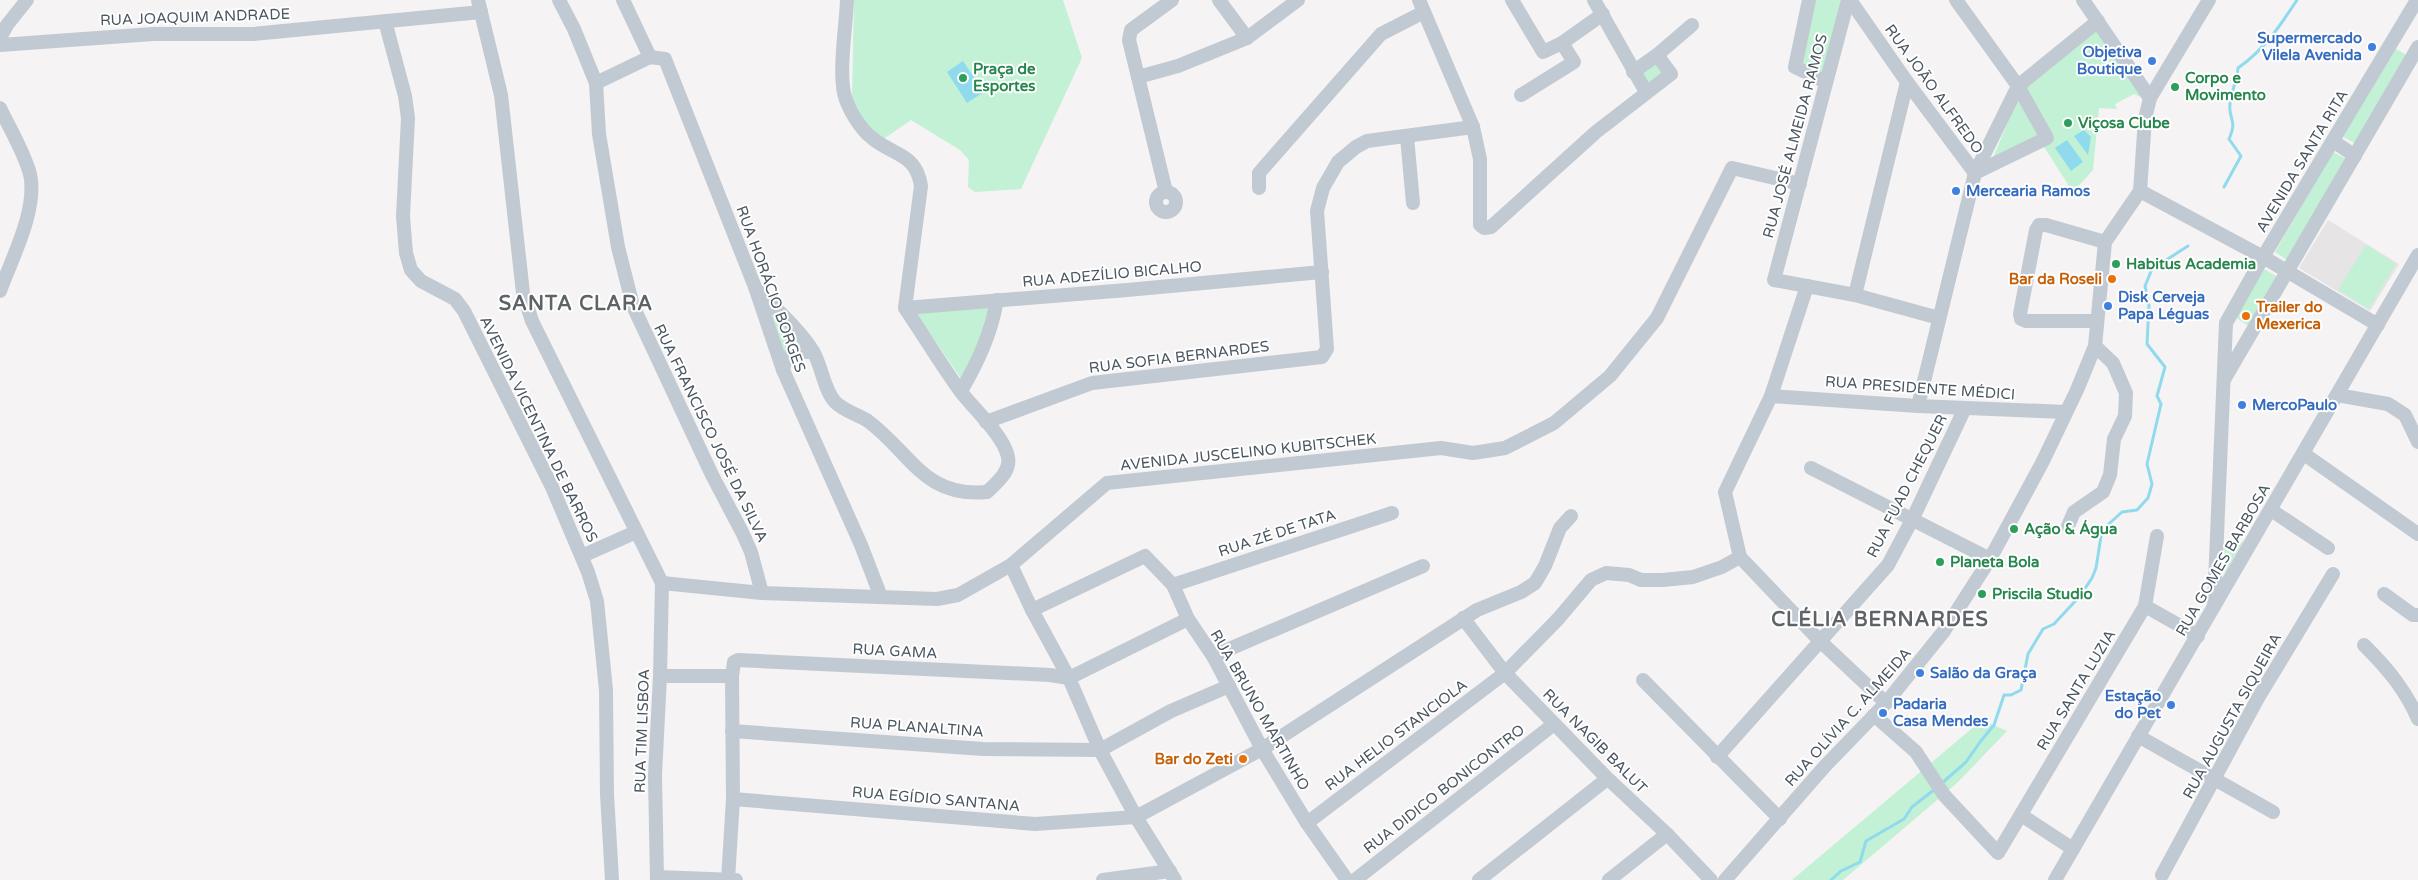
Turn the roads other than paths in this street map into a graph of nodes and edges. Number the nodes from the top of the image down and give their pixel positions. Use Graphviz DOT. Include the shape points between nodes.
graph roads {
  1 [pos="27,0"];
  2 [pos="559,0"];
  3 [pos="623,0"];
  4 [pos="847,0"];
  5 [pos="1172,0"];
  6 [pos="1219,0"];
  7 [pos="1298,0"];
  8 [pos="1512,0"];
  9 [pos="1594,0"];
  10 [pos="1809,0"];
  11 [pos="1849,0"];
  12 [pos="1956,0"];
  13 [pos="2083,0"];
  14 [pos="2417,0"];
  15 [pos="2208,1"];
  16 [pos="479,6"];
  17 [pos="1421,6"];
  18 [pos="1603,14"];
  19 [pos="385,21"];
  20 [pos="2098,21"];
  21 [pos="1692,25"];
  22 [pos="2395,37"];
  23 [pos="0,38"];
  24 [pos="1247,38"];
  25 [pos="1562,43"];
  26 [pos="0,44"];
  27 [pos="2418,48"];
  28 [pos="1657,55"];
  29 [pos="650,57"];
  30 [pos="1633,72"];
  31 [pos="1138,77"];
  32 [pos="1826,82"];
  33 [pos="1907,82"];
  34 [pos="596,83"];
  35 [pos="2018,86"];
  36 [pos="1646,92"];
  37 [pos="1521,95"];
  38 [pos="2150,98"];
  39 [pos="0,108"];
  40 [pos="1474,127"];
  41 [pos="1407,137"];
  42 [pos="2333,141"];
  43 [pos="2355,156"];
  44 [pos="1975,173"];
  45 [pos="1800,184"];
  46 [pos="1259,188"];
  47 [pos="2140,191"];
  48 [pos="1166,192"];
  49 [pos="1412,203"];
  50 [pos="2105,242"];
  51 [pos="2418,255"];
  52 [pos="2263,257"];
  53 [pos="1322,272"];
  54 [pos="2287,273"];
  55 [pos="1807,286"];
  56 [pos="755,287"];
  57 [pos="0,291"];
  58 [pos="1855,295"];
  59 [pos="997,300"];
  60 [pos="906,308"];
  61 [pos="1939,318"];
  62 [pos="2097,321"];
  63 [pos="2226,323"];
  64 [pos="2378,325"];
  65 [pos="792,327"];
  66 [pos="2250,335"];
  67 [pos="772,340"];
  68 [pos="2095,346"];
  69 [pos="813,352"];
  70 [pos="783,370"];
  71 [pos="2225,379"];
  72 [pos="961,391"];
  73 [pos="2337,395"];
  74 [pos="1771,396"];
  75 [pos="1918,406"];
  76 [pos="1965,408"];
  77 [pos="2066,412"];
  78 [pos="986,422"];
  79 [pos="2418,442"];
  80 [pos="2304,454"];
  81 [pos="1811,468"];
  82 [pos="2271,510"];
  83 [pos="1392,513"];
  84 [pos="1571,516"];
  85 [pos="1913,518"];
  86 [pos="2068,526"];
  87 [pos="636,532"];
  88 [pos="2418,534"];
  89 [pos="2158,536"];
  90 [pos="2328,548"];
  91 [pos="582,556"];
  92 [pos="1740,557"];
  93 [pos="1990,559"];
  94 [pos="1011,565"];
  95 [pos="1423,566"];
  96 [pos="2333,574"];
  97 [pos="662,583"];
  98 [pos="1173,585"];
  99 [pos="762,593"];
  100 [pos="2384,594"];
  101 [pos="881,597"];
  102 [pos="2145,606"];
  103 [pos="2214,609"];
  104 [pos="1032,610"];
  105 [pos="2418,615"];
  106 [pos="1464,618"];
  107 [pos="1188,619"];
  108 [pos="2198,636"];
  109 [pos="1820,641"];
  110 [pos="2364,645"];
  111 [pos="1213,656"];
  112 [pos="1504,673"];
  113 [pos="660,676"];
  114 [pos="732,676"];
  115 [pos="1070,678"];
  116 [pos="1643,680"];
  117 [pos="1229,686"];
  118 [pos="1886,703"];
  119 [pos="1874,715"];
  120 [pos="2418,718"];
  121 [pos="1554,724"];
  122 [pos="732,731"];
  123 [pos="2138,736"];
  124 [pos="1262,749"];
  125 [pos="1100,750"];
  126 [pos="1717,757"];
  127 [pos="1607,779"];
  128 [pos="2216,779"];
  129 [pos="733,799"];
  130 [pos="2273,812"];
  131 [pos="2021,814"];
  132 [pos="1136,817"];
  133 [pos="1780,819"];
  134 [pos="1306,823"];
  135 [pos="1668,834"];
  136 [pos="2073,849"];
  137 [pos="2162,874"];
  138 [pos="1172,876"];
  139 [pos="657,878"];
  140 [pos="612,880"];
  141 [pos="728,880"];
  142 [pos="737,880"];
  143 [pos="1103,880"];
  144 [pos="1347,880"];
  145 [pos="1355,880"];
  146 [pos="1479,880"];
  147 [pos="1610,880"];
  148 [pos="1711,880"];
  149 [pos="1725,880"];
  150 [pos="2056,880"];
  1 -- 23 [label="street"];
  2 -- 34 [label="street, RUA FRANCISCO JOSÉ DA SILVA"];
  3 -- 29 [label="street"];
  4 -- 60 [label="street" via="844,94 859,124 871,138 911,161 919,173 921,186"];
  5 -- 31 [label="street" via="1131,30 1129,40"];
  6 -- 24 [label="street"];
  7 -- 24 [label="street"];
  8 -- 25 [label="street" via="1543,52"];
  9 -- 18 [label="street"];
  10 -- 32 [label="street" via="1795,66"];
  11 -- 32 [label="street, RUA JOSÉ ALMEIDA RAMOS"];
  11 -- 33 [label="street, RUA JOÃO ALFREDO"];
  12 -- 35 [label="street"];
  13 -- 20 [label="street"];
  14 -- 22 [label="street, AVENIDA SANTA RITA"];
  15 -- 38 [label="street"];
  16 -- 19 [label="street, RUA JOAQUIM ANDRADE"];
  16 -- 87 [label="street" via="501,95 524,293 532,321"];
  17 -- 40 [label="street"];
  17 -- 46 [label="street" via="1381,34 1260,173"];
  18 -- 25 [label="street"];
  18 -- 30 [label="street"];
  19 -- 26 [label="street, RUA JOAQUIM ANDRADE" via="253,34 153,34"];
  19 -- 91 [label="street, AVENIDA VICENTINA DE BARROS" via="408,118 402,216 411,270 421,281 455,300 464,311 552,487"];
  20 -- 35 [label="street"];
  20 -- 38 [label="street"];
  21 -- 28 [label="street"];
  22 -- 27 [label="street"];
  22 -- 42 [label="street, AVENIDA SANTA RITA"];
  24 -- 31 [label="street" via="1178,66"];
  25 -- 37 [label="street" via="1574,62"];
  27 -- 43 [label="street"];
  28 -- 30 [label="street"];
  28 -- 36 [label="street" via="1671,74"];
  29 -- 34 [label="street"];
  29 -- 56 [label="street, RUA HORÁCIO BORGES" via="665,59 668,65"];
  30 -- 36 [label="street"];
  31 -- 48 [label="street"];
  32 -- 45 [label="street, RUA JOSÉ ALMEIDA RAMOS"];
  33 -- 44 [label="street, RUA JOÃO ALFREDO"];
  33 -- 58 [label="street"];
  34 -- 99 [label="street, RUA FRANCISCO JOSÉ DA SILVA" via="599,134 618,247 633,306 751,552"];
  35 -- 44 [label="street"];
  35 -- 44 [label="street" via="2047,138"];
  36 -- 40 [label="street" via="1596,132 1491,227 1484,228 1480,225 1480,158"];
  38 -- 47 [label="street" via="2145,119"];
  39 -- 57 [label="street" via="30,172 32,189 30,207"];
  40 -- 41 [label="street"];
  41 -- 49 [label="street"];
  41 -- 53 [label="street" via="1362,144 1347,153 1333,170 1323,188 1318,211"];
  42 -- 43 [label="street"];
  42 -- 52 [label="street, AVENIDA SANTA RITA"];
  43 -- 54 [label="street"];
  44 -- 61 [label="street"];
  45 -- 55 [label="street, RUA JOSÉ ALMEIDA RAMOS" via="1774,280"];
  45 -- 94 [label="street, AVENIDA JUSCELINO KUBITSCHEK" via="1732,168 1657,318 1610,376 1554,423 1505,448 1474,453 1441,448 1107,483"];
  47 -- 50 [label="street"];
  47 -- 52 [label="street"];
  50 -- 62 [label="street, RUA OLÍVIA C. ALMEIDA"];
  50 -- 62 [label="street" via="2039,225 2020,314 2026,321"];
  51 -- 64 [label="street, RUA GOMES BARBOSA"];
  52 -- 54 [label="street"];
  52 -- 63 [label="street, AVENIDA SANTA RITA"];
  53 -- 59 [label="street, RUA ADEZÍLIO BICALHO"];
  53 -- 78 [label="street, RUA SOFIA BERNARDES" via="1327,349 1322,357 1092,382"];
  54 -- 64 [label="street"];
  54 -- 66 [label="street"];
  55 -- 58 [label="street"];
  55 -- 74 [label="street"];
  56 -- 65 [label="street"];
  56 -- 67 [label="street, RUA HORÁCIO BORGES"];
  58 -- 61 [label="street"];
  59 -- 60 [label="street, RUA ADEZÍLIO BICALHO"];
  59 -- 72 [label="street" via="980,357"];
  60 -- 72 [label="street"];
  61 -- 75 [label="street"];
  62 -- 68 [label="street, RUA OLÍVIA C. ALMEIDA"];
  63 -- 66 [label="street"];
  63 -- 71 [label="street, AVENIDA SANTA RITA"];
  64 -- 73 [label="street, RUA GOMES BARBOSA"];
  65 -- 67 [label="street"];
  65 -- 69 [label="street"];
  66 -- 71 [label="street"];
  67 -- 70 [label="street, RUA HORÁCIO BORGES"];
  68 -- 77 [label="street, RUA OLÍVIA C. ALMEIDA"];
  68 -- 86 [label="street" via="2113,363 2126,393 2125,416 2114,439 2110,475 2102,492 2074,512"];
  69 -- 70 [label="street" via="793,352 785,361"];
  69 -- 78 [label="street" via="840,407 867,421 922,473 948,489 966,494 987,492 1008,467 1008,457"];
  70 -- 101 [label="street, RUA HORÁCIO BORGES"];
  71 -- 103 [label="street, AVENIDA SANTA RITA"];
  72 -- 78 [label="street"];
  73 -- 79 [label="street" via="2388,404 2405,414"];
  73 -- 80 [label="street, RUA GOMES BARBOSA"];
  74 -- 75 [label="street, RUA PRESIDENTE MÉDICI"];
  74 -- 92 [label="street" via="1725,492"];
  75 -- 76 [label="street, RUA PRESIDENTE MÉDICI"];
  76 -- 77 [label="street, RUA PRESIDENTE MÉDICI"];
  76 -- 85 [label="street, RUA FUAD CHEQUER"];
  77 -- 93 [label="street, RUA OLÍVIA C. ALMEIDA"];
  80 -- 82 [label="street, RUA GOMES BARBOSA"];
  80 -- 88 [label="street"];
  81 -- 85 [label="street"];
  82 -- 90 [label="street"];
  82 -- 103 [label="street, RUA GOMES BARBOSA"];
  83 -- 98 [label="street, RUA ZÉ DE TATA"];
  84 -- 106 [label="street" via="1560,528 1535,582 1522,592"];
  85 -- 93 [label="street"];
  85 -- 109 [label="street, RUA FUAD CHEQUER" via="1888,565"];
  87 -- 91 [label="street"];
  87 -- 97 [label="street"];
  89 -- 102 [label="street, RUA SANTA LUZIA"];
  91 -- 140 [label="street, AVENIDA VICENTINA DE BARROS" via="597,601 602,636"];
  92 -- 109 [label="street"];
  92 -- 112 [label="street, RUA HELIO STANCIOLA" via="1693,577 1641,580 1629,575 1606,573 1591,580 1558,619"];
  93 -- 118 [label="street, RUA OLÍVIA C. ALMEIDA" via="1944,631"];
  94 -- 101 [label="street, AVENIDA JUSCELINO KUBITSCHEK" via="958,595 937,599"];
  94 -- 104 [label="street"];
  95 -- 111 [label="street"];
  96 -- 128 [label="street, RUA AUGUSTA SIQUEIRA" via="2258,698"];
  97 -- 99 [label="street, AVENIDA JUSCELINO KUBITSCHEK"];
  97 -- 113 [label="street, RUA TIM LISBOA"];
  98 -- 104 [label="street, RUA BRUNO MARTINHO" via="1145,556"];
  98 -- 107 [label="street, RUA BRUNO MARTINHO"];
  99 -- 101 [label="street, AVENIDA JUSCELINO KUBITSCHEK"];
  100 -- 105 [label="street" via="2413,615"];
  102 -- 108 [label="street"];
  102 -- 131 [label="street, RUA SANTA LUZIA"];
  103 -- 108 [label="street, RUA GOMES BARBOSA"];
  104 -- 115 [label="street"];
  106 -- 112 [label="street, RUA NAGIB BALUT"];
  106 -- 124 [label="street"];
  107 -- 111 [label="street, RUA BRUNO MARTINHO"];
  107 -- 115 [label="street"];
  108 -- 123 [label="street, RUA GOMES BARBOSA"];
  109 -- 118 [label="street"];
  109 -- 126 [label="street, RUA FUAD CHEQUER"];
  110 -- 120 [label="street" via="2392,673"];
  111 -- 117 [label="street, RUA BRUNO MARTINHO"];
  112 -- 121 [label="street, RUA NAGIB BALUT"];
  112 -- 134 [label="street, RUA HELIO STANCIOLA"];
  113 -- 114 [label="street"];
  113 -- 139 [label="street, RUA TIM LISBOA" via="655,775"];
  114 -- 115 [label="street, RUA GAMA" via="734,662 738,660"];
  114 -- 122 [label="street"];
  115 -- 125 [label="street"];
  116 -- 126 [label="street"];
  117 -- 124 [label="street, RUA BRUNO MARTINHO"];
  117 -- 125 [label="street"];
  118 -- 119 [label="street, RUA OLÍVIA C. ALMEIDA"];
  119 -- 131 [label="street, RUA SANTA LUZIA" via="1916,752 1944,796 1998,853"];
  119 -- 133 [label="street, RUA OLÍVIA C. ALMEIDA"];
  121 -- 127 [label="street, RUA NAGIB BALUT"];
  121 -- 145 [label="street, RUA DIDICO BONICONTRO"];
  122 -- 125 [label="street, RUA PLANALTINA" via="983,749"];
  122 -- 129 [label="street"];
  123 -- 128 [label="street"];
  123 -- 136 [label="street, RUA GOMES BARBOSA"];
  124 -- 132 [label="street"];
  124 -- 134 [label="street, RUA BRUNO MARTINHO"];
  125 -- 132 [label="street"];
  126 -- 133 [label="street"];
  127 -- 135 [label="street, RUA NAGIB BALUT"];
  127 -- 146 [label="street"];
  128 -- 130 [label="street"];
  128 -- 137 [label="street, RUA AUGUSTA SIQUEIRA"];
  129 -- 132 [label="street, RUA EGÍDIO SANTANA" via="1035,824"];
  129 -- 141 [label="street"];
  131 -- 136 [label="street"];
  132 -- 138 [label="street"];
  133 -- 149 [label="street, RUA OLÍVIA C. ALMEIDA"];
  134 -- 144 [label="street, RUA BRUNO MARTINHO"];
  135 -- 147 [label="street"];
  135 -- 148 [label="street, RUA NAGIB BALUT"];
  136 -- 150 [label="street, RUA GOMES BARBOSA"];
  138 -- 143 [label="street"];
  139 -- 141 [label="street"];
  141 -- 142 [label="street"];
}
